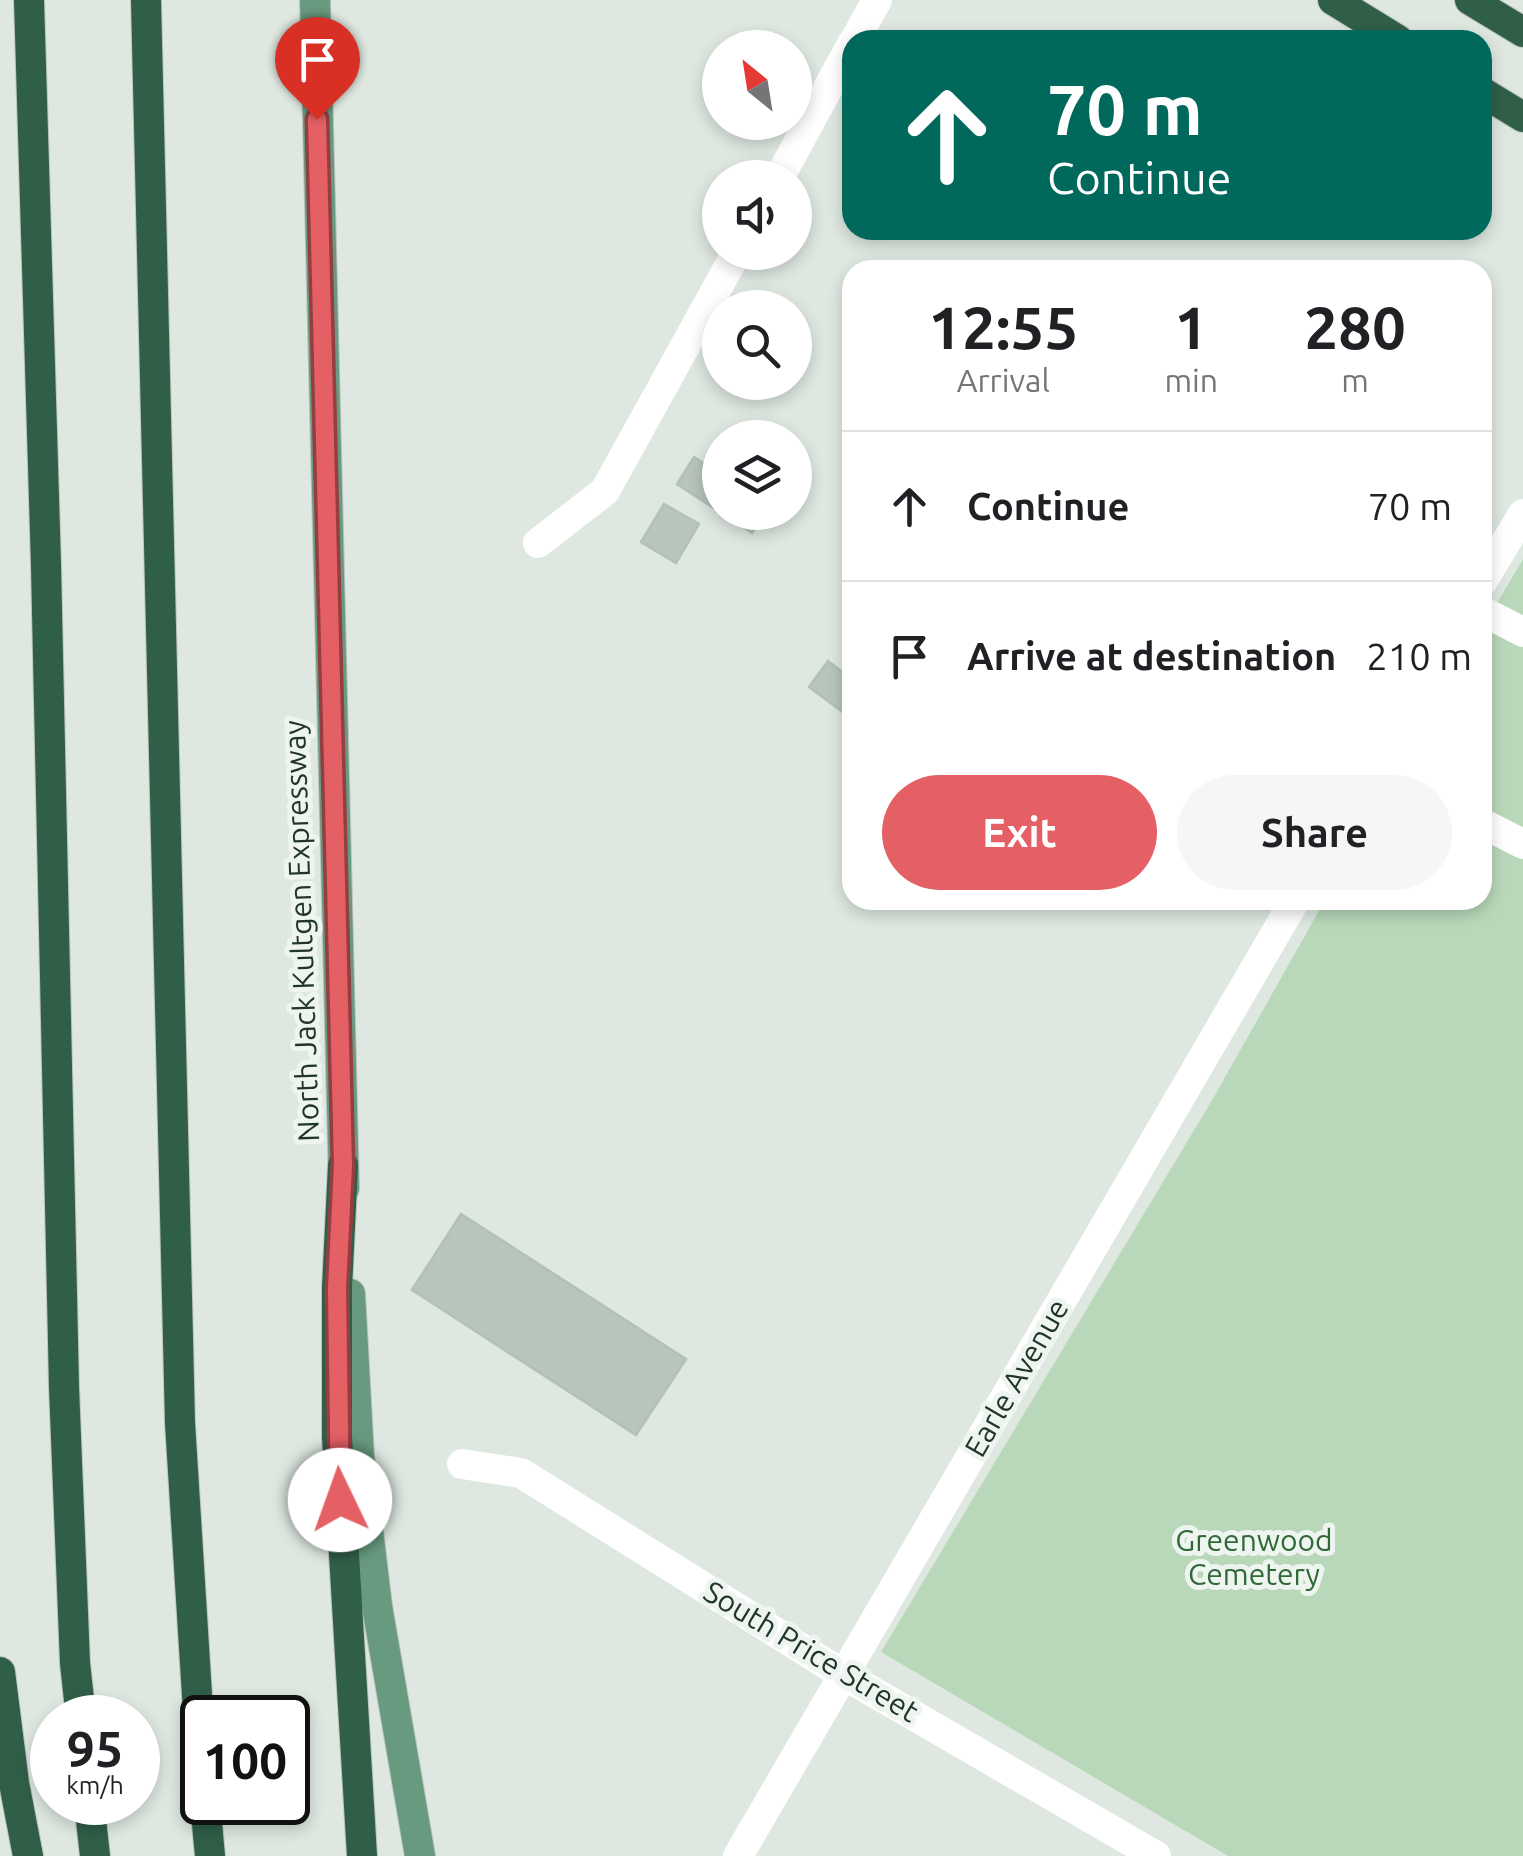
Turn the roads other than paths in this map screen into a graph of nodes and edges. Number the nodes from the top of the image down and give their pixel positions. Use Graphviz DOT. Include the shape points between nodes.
graph roads {
  1 [pos="30,0"];
  2 [pos="146,0"];
  3 [pos="315,0"];
  4 [pos="877,0"];
  5 [pos="1333,0"];
  6 [pos="1470,0"];
  7 [pos="1494,0"];
  8 [pos="1523,7"];
  9 [pos="861,30"];
  10 [pos="1382,30"];
  11 [pos="1523,32"];
  12 [pos="842,64"];
  13 [pos="1492,98"];
  14 [pos="1523,117"];
  15 [pos="789,160"];
  16 [pos="727,270"];
  17 [pos="1523,514"];
  18 [pos="538,542"];
  19 [pos="1492,565"];
  20 [pos="1492,615"];
  21 [pos="1523,632"];
  22 [pos="1492,827"];
  23 [pos="1523,844"];
  24 [pos="1289,910"];
  25 [pos="343,1165"];
  26 [pos="462,1464"];
  27 [pos="0,1672"];
  28 [pos="844,1674"];
  29 [pos="79,1695"];
  30 [pos="197,1695"];
  31 [pos="92,1825"];
  32 [pos="207,1825"];
  33 [pos="28,1856"];
  34 [pos="95,1856"];
  35 [pos="210,1856"];
  36 [pos="362,1856"];
  37 [pos="420,1856"];
  38 [pos="738,1856"];
  39 [pos="1156,1856"];
  1 -- 29 [label="highway" via="64,1387"];
  2 -- 30 [label="highway" via="180,1423"];
  3 -- 25 [label="main road, North Jack Kultgen Expressway"];
  4 -- 9 [label="street"];
  5 -- 10 [label="highway"];
  6 -- 11 [label="highway"];
  7 -- 8 [label="highway"];
  12 -- 15 [label="street"];
  13 -- 14 [label="highway"];
  16 -- 18 [label="street" via="605,491"];
  17 -- 19 [label="street"];
  20 -- 21 [label="street"];
  22 -- 23 [label="street"];
  24 -- 28 [label="street, Earle Avenue"];
  25 -- 36 [label="highway" via="337,1437"];
  25 -- 37 [label="main road, North Jack Kultgen Expressway" via="359,1456"];
  26 -- 28 [label="street, South Price Street" via="521,1473"];
  27 -- 33 [label="highway"];
  28 -- 38 [label="street, Earle Avenue"];
  28 -- 39 [label="street, South Price Street"];
  31 -- 34 [label="highway"];
  32 -- 35 [label="highway"];
}
